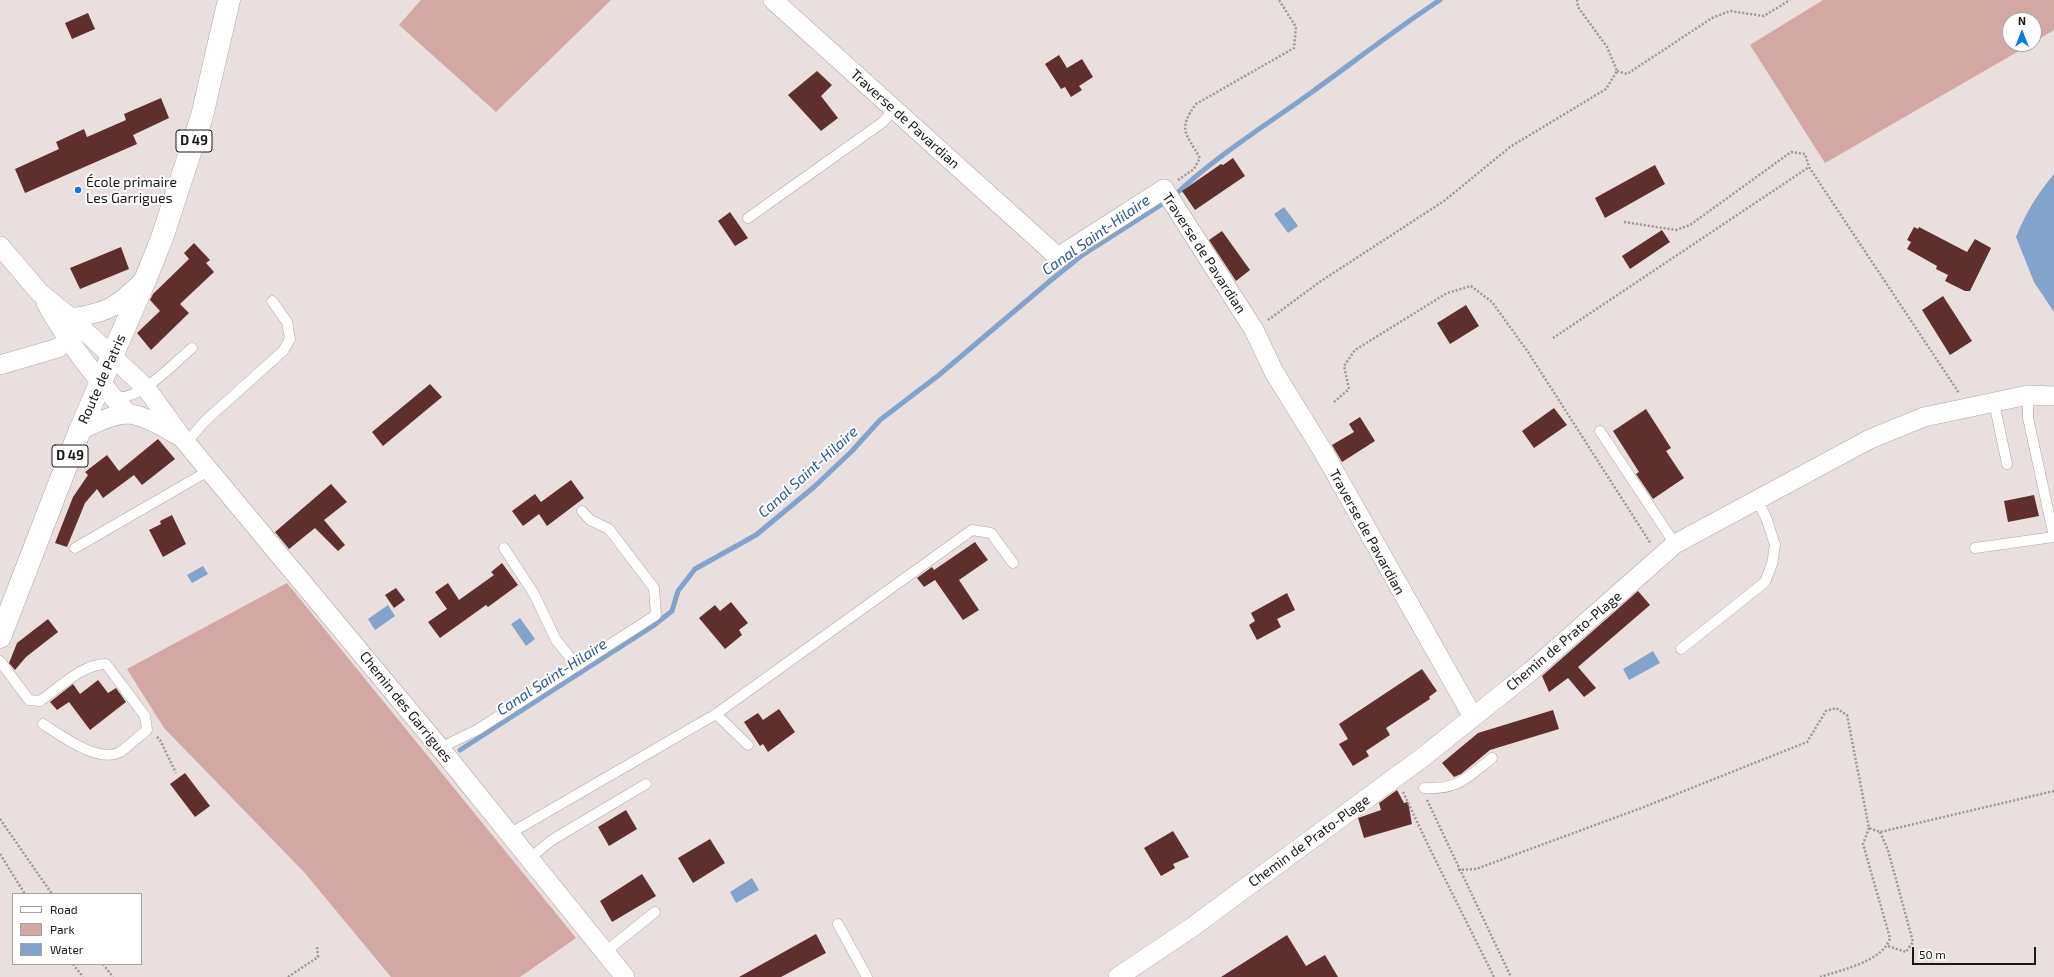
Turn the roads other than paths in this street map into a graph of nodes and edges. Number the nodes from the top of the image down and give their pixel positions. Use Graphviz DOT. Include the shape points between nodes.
graph roads {
  1 [pos="228,0"];
  2 [pos="773,0"];
  3 [pos="894,109"];
  4 [pos="748,218"];
  5 [pos="0,246"];
  6 [pos="146,278"];
  7 [pos="40,293"];
  8 [pos="272,301"];
  9 [pos="74,321"];
  10 [pos="68,341"];
  11 [pos="192,348"];
  12 [pos="112,357"];
  13 [pos="0,365"];
  14 [pos="146,388"];
  15 [pos="107,390"];
  16 [pos="2028,396"];
  17 [pos="2054,396"];
  18 [pos="1994,402"];
  19 [pos="128,414"];
  20 [pos="80,430"];
  21 [pos="1600,431"];
  22 [pos="185,441"];
  23 [pos="2007,464"];
  24 [pos="210,470"];
  25 [pos="1758,499"];
  26 [pos="582,511"];
  27 [pos="1675,544"];
  28 [pos="75,548"];
  29 [pos="504,548"];
  30 [pos="1975,548"];
  31 [pos="1012,563"];
  32 [pos="4,613"];
  33 [pos="0,637"];
  34 [pos="1681,649"];
  35 [pos="0,661"];
  36 [pos="577,666"];
  37 [pos="716,714"];
  38 [pos="1473,717"];
  39 [pos="42,724"];
  40 [pos="748,745"];
  41 [pos="440,748"];
  42 [pos="1492,758"];
  43 [pos="646,784"];
  44 [pos="1424,788"];
  45 [pos="508,834"];
  46 [pos="530,858"];
  47 [pos="655,912"];
  48 [pos="838,924"];
  49 [pos="606,952"];
  50 [pos="625,977"];
  51 [pos="867,977"];
  52 [pos="1118,977"];
  1 -- 6 [label="main road, D 49" via="202,116 181,183"];
  2 -- 3 [label="street, Traverse de Pavardian"];
  3 -- 4 [label="lane" via="883,122"];
  3 -- 38 [label="street, Traverse de Pavardian" via="1058,257 1164,189 1254,330 1274,372 1324,454"];
  5 -- 7 [label="street, Chemin des Garrigues"];
  6 -- 9 [label="street" via="120,303"];
  6 -- 12 [label="main road, Route de Patris / D 49"];
  7 -- 9 [label="street, Chemin des Garrigues"];
  7 -- 10 [label="street, Chemin des Garrigues"];
  8 -- 22 [label="lane" via="287,322 290,339 283,351"];
  9 -- 10 [label="street"];
  9 -- 12 [label="street, Chemin des Garrigues"];
  10 -- 13 [label="street" via="58,348"];
  10 -- 15 [label="street, Chemin des Garrigues"];
  11 -- 14 [label="lane"];
  12 -- 14 [label="street, Chemin des Garrigues"];
  12 -- 15 [label="main road, Route de Patris / D 49"];
  14 -- 15 [label="lane" via="121,399"];
  14 -- 22 [label="street, Chemin des Garrigues"];
  15 -- 19 [label="street, Chemin des Garrigues"];
  15 -- 20 [label="main road, Route de Patris / D 49"];
  16 -- 17 [label="street, Chemin de Prato-Plage"];
  16 -- 18 [label="street, Chemin de Prato-Plage"];
  16 -- 30 [label="lane" via="2028,418 2054,537"];
  18 -- 23 [label="lane"];
  18 -- 25 [label="street, Chemin de Prato-Plage" via="1924,417 1870,439"];
  19 -- 20 [label="street, Chemin des Garrigues" via="108,418"];
  19 -- 22 [label="street, Chemin des Garrigues" via="157,423"];
  20 -- 32 [label="main road, Route de Patris / D 49"];
  21 -- 27 [label="lane"];
  22 -- 24 [label="street, Chemin des Garrigues"];
  24 -- 28 [label="lane"];
  24 -- 41 [label="street, Chemin des Garrigues"];
  25 -- 27 [label="street, Chemin de Prato-Plage"];
  25 -- 34 [label="lane" via="1775,545 1772,564 1765,582"];
  26 -- 36 [label="lane" via="590,520 609,529 654,588 656,615"];
  27 -- 38 [label="street, Chemin de Prato-Plage" via="1531,671"];
  29 -- 36 [label="lane" via="534,594 556,640"];
  31 -- 37 [label="lane" via="990,533 972,530"];
  32 -- 33 [label="main road, Route de Patris / D 49"];
  35 -- 39 [label="lane" via="30,700 40,701 85,669 96,664 106,664 146,716 147,730 119,752 107,755 81,748"];
  36 -- 41 [label="lane" via="477,730"];
  37 -- 40 [label="lane"];
  37 -- 45 [label="lane"];
  38 -- 52 [label="street, Chemin de Prato-Plage" via="1191,928"];
  41 -- 45 [label="street, Chemin des Garrigues"];
  42 -- 44 [label="lane" via="1464,781 1442,789"];
  43 -- 46 [label="lane" via="552,840"];
  45 -- 46 [label="street, Chemin des Garrigues"];
  46 -- 49 [label="street, Chemin des Garrigues"];
  47 -- 49 [label="lane"];
  48 -- 51 [label="lane"];
  49 -- 50 [label="street, Chemin des Garrigues"];
}
